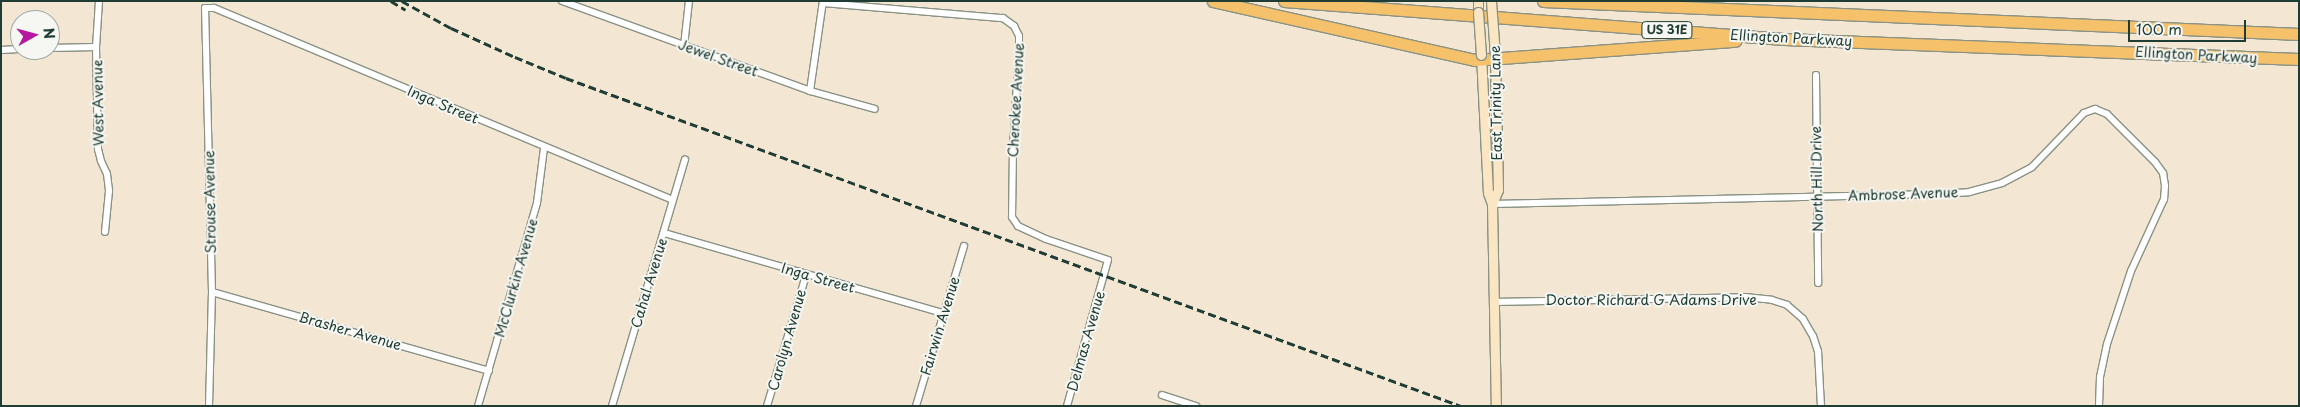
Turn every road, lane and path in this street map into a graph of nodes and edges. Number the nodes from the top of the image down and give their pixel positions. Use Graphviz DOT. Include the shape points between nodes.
graph roads {
  1 [pos="98,1"];
  2 [pos="562,1"];
  3 [pos="688,1"];
  4 [pos="1213,1"];
  5 [pos="1284,1"];
  6 [pos="1478,1"];
  7 [pos="1491,1"];
  8 [pos="1543,1"];
  9 [pos="823,2"];
  10 [pos="205,5"];
  11 [pos="214,8"];
  12 [pos="2299,34"];
  13 [pos="1784,39"];
  14 [pos="684,46"];
  15 [pos="96,47"];
  16 [pos="60,48"];
  17 [pos="1481,57"];
  18 [pos="1496,57"];
  19 [pos="2299,59"];
  20 [pos="1816,75"];
  21 [pos="810,91"];
  22 [pos="875,109"];
  23 [pos="544,148"];
  24 [pos="685,160"];
  25 [pos="1817,196"];
  26 [pos="672,200"];
  27 [pos="1492,204"];
  28 [pos="105,232"];
  29 [pos="664,233"];
  30 [pos="964,246"];
  31 [pos="806,275"];
  32 [pos="1105,276"];
  33 [pos="1818,283"];
  34 [pos="212,292"];
  35 [pos="1493,302"];
  36 [pos="943,313"];
  37 [pos="489,371"];
  38 [pos="1162,394"];
  39 [pos="209,406"];
  40 [pos="478,406"];
  41 [pos="612,406"];
  42 [pos="767,406"];
  43 [pos="916,406"];
  44 [pos="1067,406"];
  45 [pos="1196,406"];
  46 [pos="1496,406"];
  47 [pos="1821,406"];
  48 [pos="2099,406"];
  1 -- 15 [label="street, West Avenue"];
  2 -- 14 [label="street, Jewel Street"];
  3 -- 14 [label="street"];
  4 -- 17 [label="highway" via="1460,58"];
  5 -- 13 [label="highway, Ellington Parkway / US 31E"];
  6 -- 17 [label="main road, East Trinity Lane, bridge"];
  7 -- 18 [label="main road, East Trinity Lane, bridge"];
  8 -- 12 [label="highway, Ellington Parkway / US 31E"];
  9 -- 21 [label="street"];
  9 -- 32 [label="street, Cherokee Avenue" via="1003,18 1014,26 1019,36 1019,52 1012,217 1018,226 1108,260"];
  10 -- 11 [label="street, Strouse Avenue"];
  10 -- 34 [label="street, Strouse Avenue"];
  11 -- 23 [label="street, Inga Street"];
  13 -- 18 [label="highway"];
  13 -- 19 [label="highway, Ellington Parkway / US 31E"];
  14 -- 21 [label="street, Jewel Street"];
  15 -- 16 [label="street"];
  15 -- 28 [label="street, West Avenue" via="98,149 110,191"];
  17 -- 18 [label="highway"];
  17 -- 27 [label="main road, East Trinity Lane" via="1488,193"];
  18 -- 27 [label="main road, East Trinity Lane" via="1498,190"];
  20 -- 25 [label="street, North Hill Drive"];
  21 -- 22 [label="street, Jewel Street"];
  23 -- 26 [label="street, Inga Street"];
  23 -- 37 [label="street, McClurkin Avenue" via="537,203"];
  24 -- 26 [label="street, Cahal Avenue"];
  25 -- 27 [label="street, Ambrose Avenue"];
  25 -- 33 [label="street, North Hill Drive"];
  25 -- 48 [label="street, Ambrose Avenue" via="1969,192 2002,183 2032,167 2084,113 2095,109 2107,114 2155,162 2163,172 2165,186 2164,199 2131,272 2107,344 2100,377"];
  26 -- 29 [label="street, Cahal Avenue"];
  27 -- 35 [label="main road, East Trinity Lane"];
  29 -- 31 [label="street, Inga Street"];
  29 -- 41 [label="street, Cahal Avenue"];
  30 -- 36 [label="street, Fairwin Avenue"];
  31 -- 36 [label="street, Inga Street"];
  31 -- 42 [label="street, Carolyn Avenue"];
  32 -- 44 [label="street, Delmas Avenue"];
  34 -- 37 [label="street, Brasher Avenue"];
  34 -- 39 [label="street, Strouse Avenue"];
  35 -- 46 [label="main road, East Trinity Lane"];
  35 -- 47 [label="street, Doctor Richard G Adams Drive" via="1745,297 1772,300 1787,305 1813,336 1819,359"];
  36 -- 43 [label="street, Fairwin Avenue"];
  37 -- 40 [label="street, McClurkin Avenue"];
  38 -- 45 [label="street"];
}
